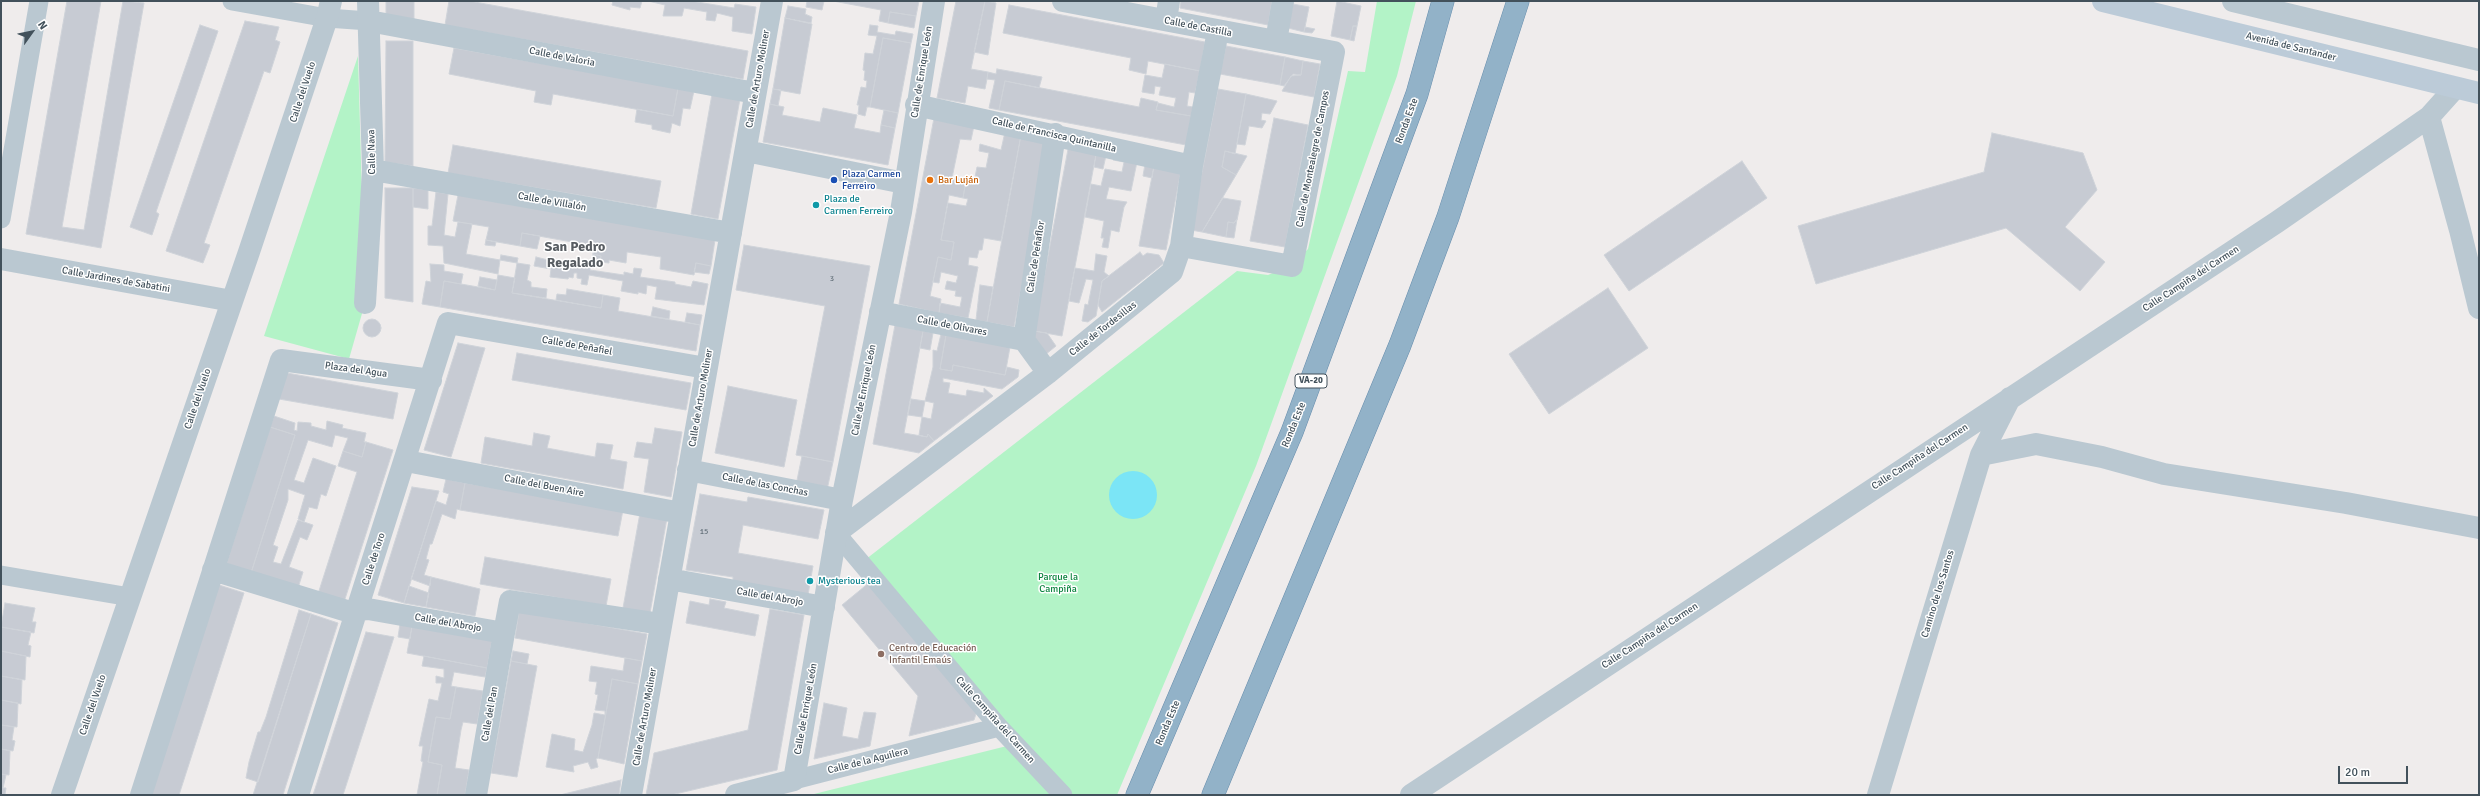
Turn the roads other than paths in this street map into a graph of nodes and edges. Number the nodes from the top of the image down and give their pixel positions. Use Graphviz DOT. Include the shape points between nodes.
graph roads {
  1 [pos="39,1"];
  2 [pos="232,1"];
  3 [pos="772,1"];
  4 [pos="934,1"];
  5 [pos="1063,1"];
  6 [pos="1283,1"];
  7 [pos="1518,1"];
  8 [pos="1532,1"];
  9 [pos="2103,1"];
  10 [pos="2233,1"];
  11 [pos="1442,3"];
  12 [pos="329,9"];
  13 [pos="368,11"];
  14 [pos="1168,11"];
  15 [pos="1218,30"];
  16 [pos="1508,35"];
  17 [pos="1276,41"];
  18 [pos="1334,52"];
  19 [pos="2479,60"];
  20 [pos="2455,88"];
  21 [pos="755,93"];
  22 [pos="2479,93"];
  23 [pos="916,105"];
  24 [pos="2429,117"];
  25 [pos="1055,134"];
  26 [pos="746,151"];
  27 [pos="1192,166"];
  28 [pos="373,170"];
  29 [pos="904,183"];
  30 [pos="1,219"];
  31 [pos="731,233"];
  32 [pos="1181,246"];
  33 [pos="1,259"];
  34 [pos="232,300"];
  35 [pos="365,303"];
  36 [pos="2479,308"];
  37 [pos="880,312"];
  38 [pos="448,323"];
  39 [pos="1024,340"];
  40 [pos="706,368"];
  41 [pos="1048,373"];
  42 [pos="431,380"];
  43 [pos="2010,397"];
  44 [pos="1981,455"];
  45 [pos="406,461"];
  46 [pos="688,470"];
  47 [pos="842,500"];
  48 [pos="681,513"];
  49 [pos="2479,528"];
  50 [pos="836,533"];
  51 [pos="214,570"];
  52 [pos="1,575"];
  53 [pos="669,579"];
  54 [pos="130,597"];
  55 [pos="824,607"];
  56 [pos="358,610"];
  57 [pos="661,624"];
  58 [pos="504,633"];
  59 [pos="999,728"];
  60 [pos="794,780"];
  61 [pos="62,795"];
  62 [pos="141,795"];
  63 [pos="298,795"];
  64 [pos="476,795"];
  65 [pos="631,795"];
  66 [pos="736,795"];
  67 [pos="1063,795"];
  68 [pos="1137,795"];
  69 [pos="1213,795"];
  70 [pos="1411,795"];
  71 [pos="1878,795"];
  1 -- 30 [label="street"];
  2 -- 12 [label="street"];
  3 -- 21 [label="street, Calle de Arturo Moliner"];
  4 -- 23 [label="street, Calle de Enrique León"];
  5 -- 14 [label="street, Calle de Castilla"];
  6 -- 17 [label="street"];
  7 -- 16 [label="highway"];
  8 -- 16 [label="highway"];
  9 -- 20 [label="main road, Avenida de Santander"];
  10 -- 19 [label="street"];
  11 -- 68 [label="highway, Ronda Este / VA-20" via="1417,94 1292,432"];
  12 -- 13 [label="street"];
  12 -- 34 [label="street, Calle del Vuelo"];
  13 -- 21 [label="street, Calle de Valoria"];
  13 -- 28 [label="street, Calle Nava"];
  14 -- 15 [label="street, Calle de Castilla"];
  15 -- 17 [label="street, Calle de Castilla"];
  15 -- 27 [label="street, Calle de Tordesillas"];
  16 -- 69 [label="highway" via="1448,217 1400,345"];
  17 -- 18 [label="street, Calle de Castilla"];
  18 -- 32 [label="street, Calle de Montealegre de Campos" via="1292,266"];
  20 -- 22 [label="main road, Avenida de Santander"];
  20 -- 24 [label="street, Calle Campiña del Carmen"];
  21 -- 26 [label="street, Calle de Arturo Moliner"];
  23 -- 25 [label="street, Calle de Francisca Quintanilla"];
  23 -- 29 [label="street, Calle de Enrique León"];
  24 -- 36 [label="street"];
  24 -- 43 [label="street, Calle Campiña del Carmen" via="2277,222"];
  25 -- 27 [label="street, Calle de Francisca Quintanilla"];
  25 -- 39 [label="street, Calle de Peñaflor"];
  26 -- 29 [label="street"];
  26 -- 31 [label="street, Calle de Arturo Moliner"];
  27 -- 32 [label="street, Calle de Tordesillas"];
  28 -- 31 [label="street, Calle de Villalón"];
  28 -- 35 [label="street, Calle Nava"];
  29 -- 37 [label="street, Calle de Enrique León" via="901,212"];
  31 -- 40 [label="street, Calle de Arturo Moliner"];
  32 -- 41 [label="street, Calle de Tordesillas" via="1172,272"];
  33 -- 34 [label="street, Calle Jardines de Sabatini"];
  34 -- 54 [label="street, Calle del Vuelo"];
  37 -- 39 [label="street, Calle de Olivares"];
  37 -- 47 [label="street, Calle de Enrique León"];
  38 -- 40 [label="street, Calle de Peñafiel"];
  38 -- 42 [label="street, Calle de Toro"];
  39 -- 41 [label="street"];
  40 -- 46 [label="street, Calle de Arturo Moliner"];
  41 -- 50 [label="street, Calle de Tordesillas"];
  42 -- 45 [label="street, Calle de Toro"];
  42 -- 51 [label="street, Plaza del Agua" via="281,360"];
  43 -- 44 [label="street, Camino de los Santos"];
  43 -- 70 [label="street, Calle Campiña del Carmen"];
  44 -- 49 [label="street" via="2036,444 2102,457 2164,474 2346,502"];
  44 -- 71 [label="street, Camino de los Santos"];
  45 -- 48 [label="street, Calle del Buen Aire"];
  45 -- 56 [label="street, Calle de Toro"];
  46 -- 47 [label="street, Calle de las Conchas"];
  46 -- 48 [label="street, Calle de Arturo Moliner"];
  47 -- 50 [label="street, Calle de Enrique León"];
  48 -- 53 [label="street, Calle de Arturo Moliner"];
  50 -- 55 [label="street, Calle de Enrique León"];
  50 -- 59 [label="street, Calle Campiña del Carmen"];
  51 -- 56 [label="street, Calle del Abrojo" via="347,611"];
  51 -- 62 [label="street"];
  52 -- 54 [label="street"];
  53 -- 55 [label="street, Calle del Abrojo"];
  53 -- 57 [label="street, Calle de Arturo Moliner"];
  54 -- 61 [label="street, Calle del Vuelo"];
  55 -- 60 [label="street, Calle de Enrique León"];
  56 -- 58 [label="street, Calle del Abrojo" via="368,609"];
  56 -- 63 [label="street, Calle de Toro"];
  57 -- 58 [label="street" via="510,601"];
  57 -- 65 [label="street, Calle de Arturo Moliner"];
  58 -- 64 [label="street, Calle del Pan"];
  59 -- 60 [label="street, Calle de la Aguilera"];
  59 -- 67 [label="street, Calle Campiña del Carmen"];
  60 -- 66 [label="street, Calle de la Aguilera"];
}
